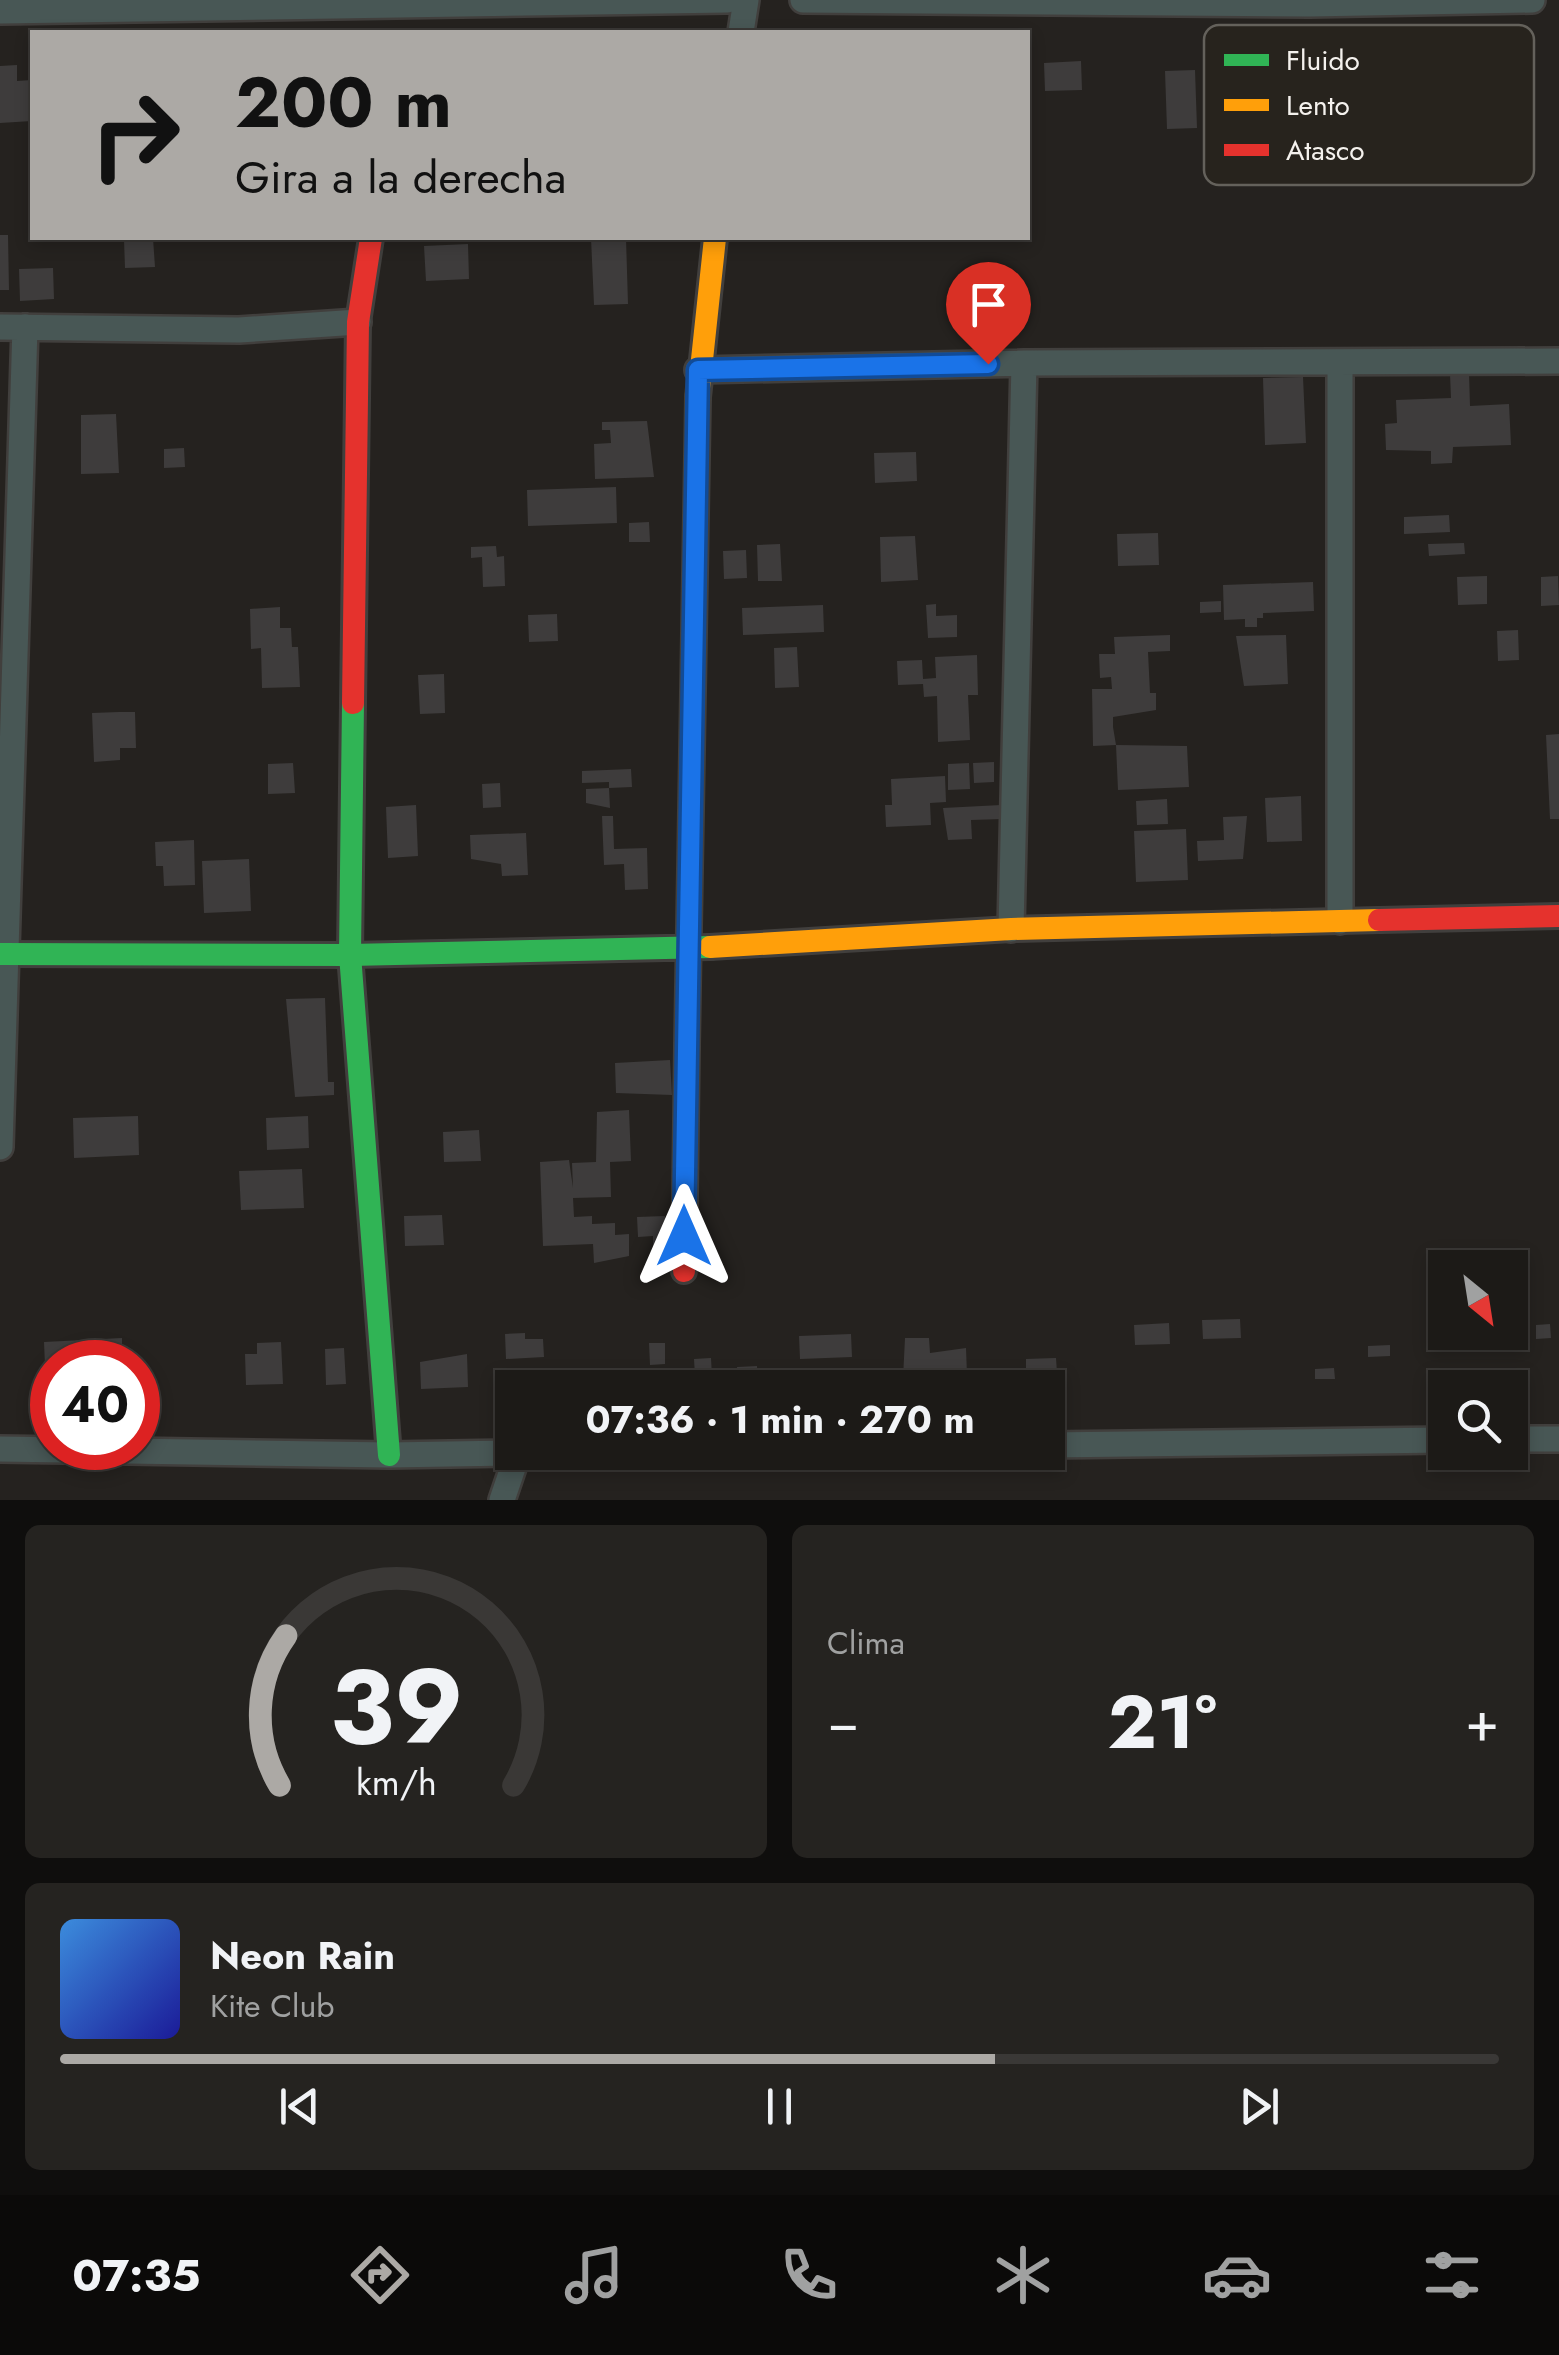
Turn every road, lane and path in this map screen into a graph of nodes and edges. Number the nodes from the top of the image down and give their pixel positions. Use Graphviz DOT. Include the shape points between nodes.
graph roads {
  1 [pos="727,0"];
  2 [pos="746,0"];
  3 [pos="804,0"];
  4 [pos="1532,0"];
  5 [pos="1310,2"];
  6 [pos="109,5"];
  7 [pos="0,11"];
  8 [pos="405,13"];
  9 [pos="742,30"];
  10 [pos="371,240"];
  11 [pos="715,240"];
  12 [pos="358,322"];
  13 [pos="12,327"];
  14 [pos="1559,361"];
  15 [pos="1340,362"];
  16 [pos="1024,363"];
  17 [pos="698,370"];
  18 [pos="1559,916"];
  19 [pos="1340,921"];
  20 [pos="1011,930"];
  21 [pos="686,948"];
  22 [pos="2,954"];
  23 [pos="350,955"];
  24 [pos="0,1147"];
  25 [pos="684,1272"];
  26 [pos="1559,1438"];
  27 [pos="1528,1439"];
  28 [pos="1428,1440"];
  29 [pos="1065,1445"];
  30 [pos="0,1449"];
  31 [pos="495,1453"];
  32 [pos="389,1455"];
  33 [pos="512,1470"];
  34 [pos="502,1500"];
  1 -- 8 [label="street"];
  2 -- 9 [label="street"];
  3 -- 5 [label="street"];
  4 -- 5 [label="street"];
  6 -- 7 [label="street"];
  6 -- 8 [label="street"];
  10 -- 12 [label="street"];
  11 -- 17 [label="street"];
  12 -- 13 [label="street" via="239,330"];
  12 -- 23 [label="street"];
  13 -- 22 [label="street"];
  14 -- 15 [label="street"];
  15 -- 16 [label="street"];
  15 -- 19 [label="street"];
  16 -- 17 [label="street"];
  16 -- 20 [label="street"];
  17 -- 21 [label="street"];
  18 -- 19 [label="street"];
  19 -- 20 [label="street"];
  20 -- 21 [label="street"];
  21 -- 23 [label="street"];
  21 -- 25 [label="street"];
  22 -- 23 [label="street"];
  22 -- 24 [label="street"];
  23 -- 32 [label="street"];
  26 -- 27 [label="street"];
  28 -- 29 [label="street"];
  30 -- 32 [label="street"];
  31 -- 32 [label="street"];
  33 -- 34 [label="street"];
}
